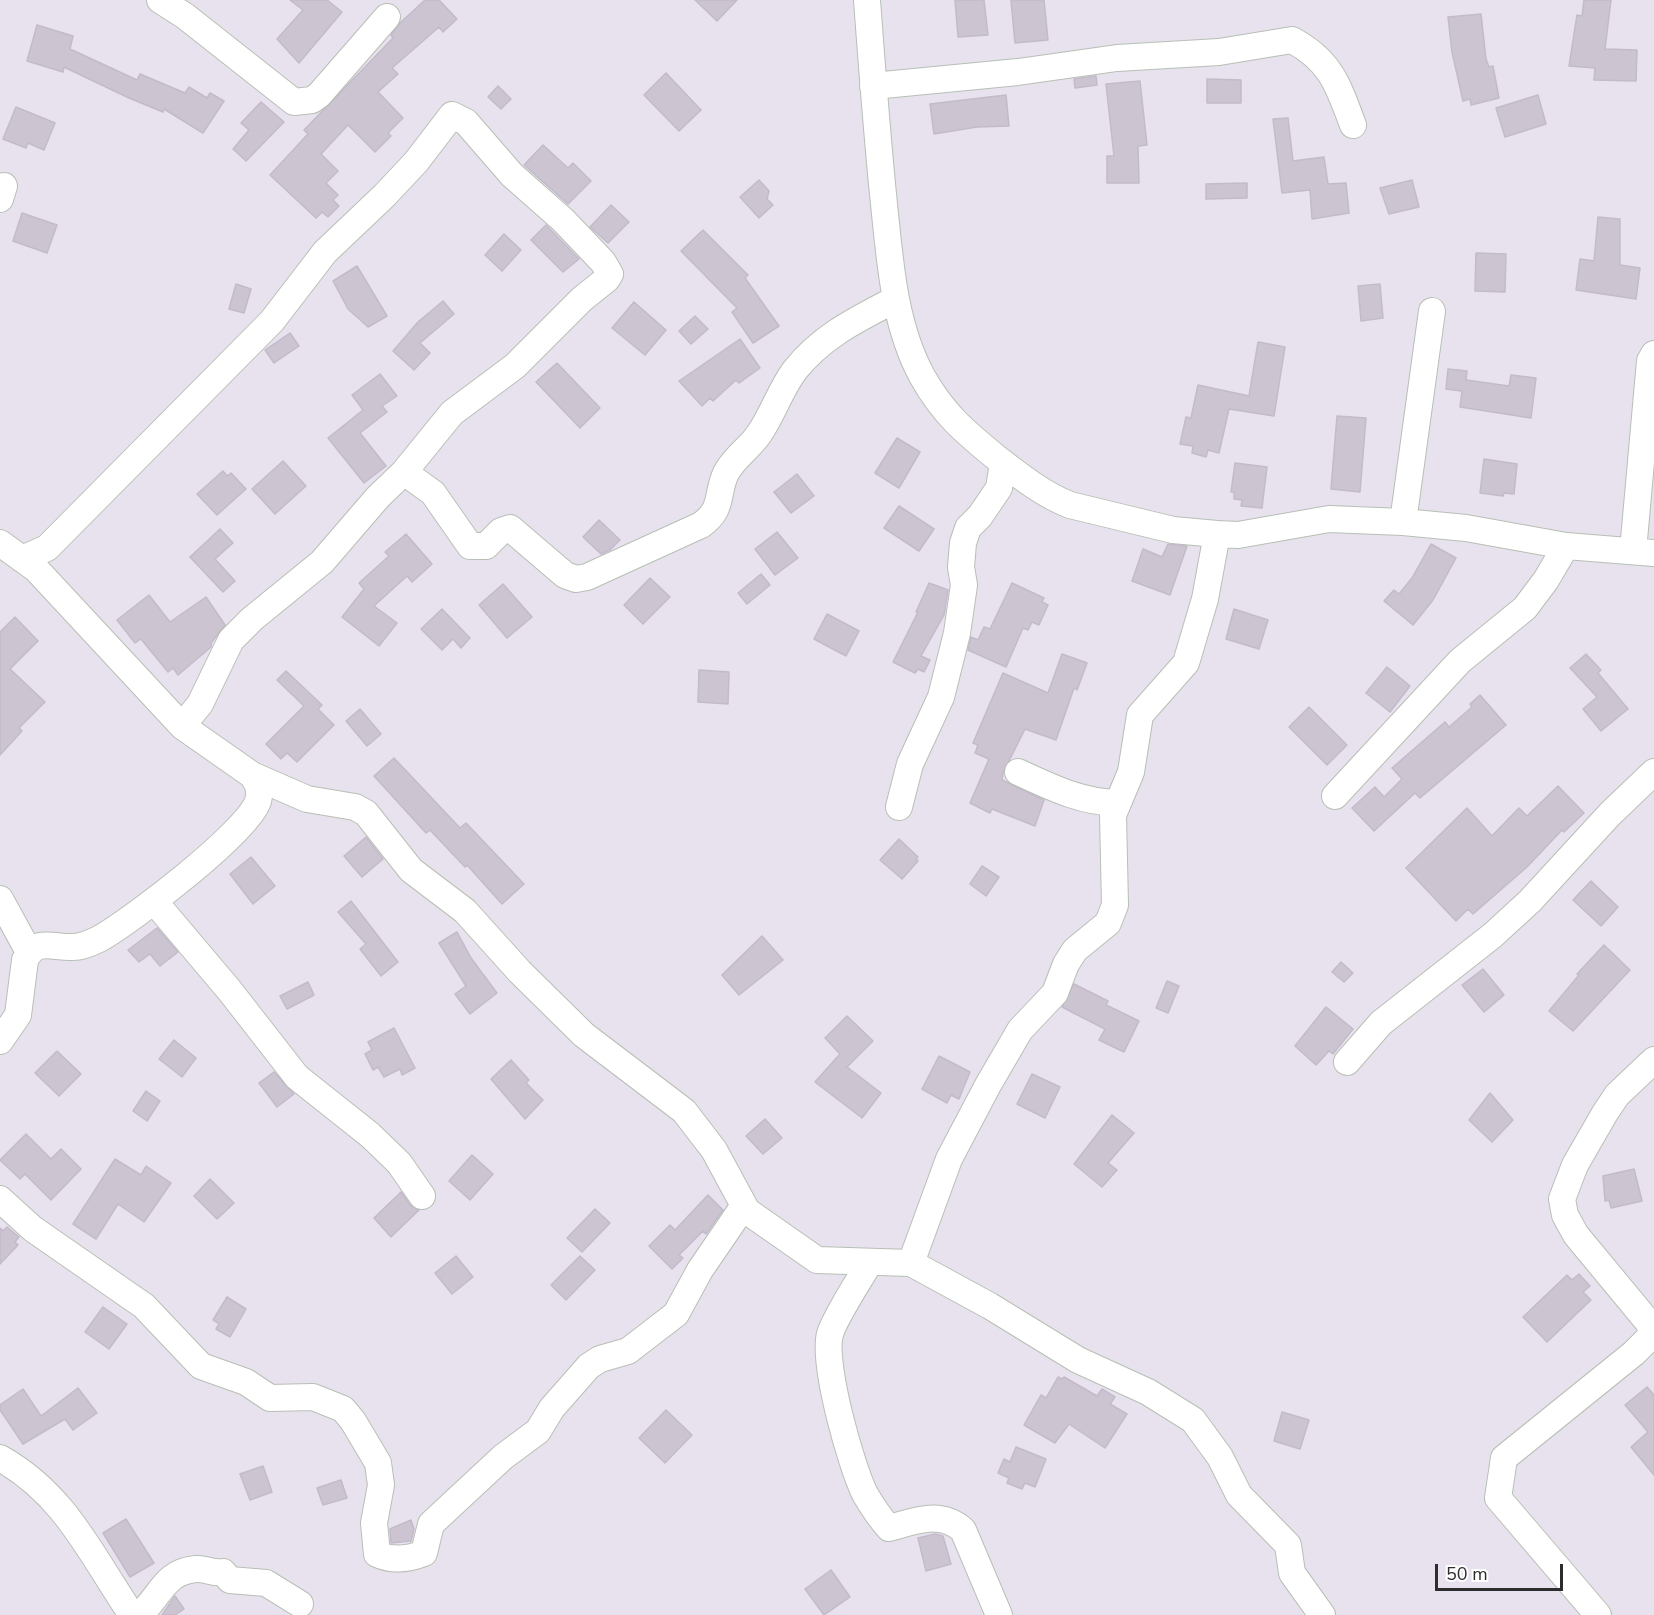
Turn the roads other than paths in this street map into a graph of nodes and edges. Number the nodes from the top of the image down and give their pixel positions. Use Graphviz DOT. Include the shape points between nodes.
graph roads {
  1 [pos="160,0"];
  2 [pos="867,0"];
  3 [pos="387,17"];
  4 [pos="873,86"];
  5 [pos="1353,125"];
  6 [pos="896,299"];
  7 [pos="1432,311"];
  8 [pos="1654,354"];
  9 [pos="1003,463"];
  10 [pos="404,472"];
  11 [pos="1404,522"];
  12 [pos="1218,534"];
  13 [pos="0,543"];
  14 [pos="1566,546"];
  15 [pos="1644,552"];
  16 [pos="22,559"];
  17 [pos="182,726"];
  18 [pos="1018,772"];
  19 [pos="1654,772"];
  20 [pos="252,776"];
  21 [pos="1335,795"];
  22 [pos="307,799"];
  23 [pos="1117,803"];
  24 [pos="899,807"];
  25 [pos="251,815"];
  26 [pos="0,899"];
  27 [pos="154,901"];
  28 [pos="29,952"];
  29 [pos="0,1041"];
  30 [pos="1654,1060"];
  31 [pos="1347,1062"];
  32 [pos="422,1196"];
  33 [pos="0,1199"];
  34 [pos="743,1208"];
  35 [pos="870,1262"];
  36 [pos="911,1263"];
  37 [pos="1654,1334"];
  38 [pos="0,1458"];
  39 [pos="300,1604"];
  40 [pos="132,1615"];
  41 [pos="139,1615"];
  42 [pos="999,1615"];
  43 [pos="1322,1615"];
  44 [pos="1598,1615"];
  1 -- 3 [label="street" via="294,102 319,95"];
  2 -- 4 [label="street"];
  4 -- 5 [label="street" via="1117,58 1219,52 1292,40 1317,56 1333,74"];
  4 -- 6 [label="street"];
  6 -- 9 [label="street" via="901,324 921,375 943,410"];
  6 -- 10 [label="street" via="839,328 795,371 759,434 741,450 726,473 712,517 587,577 565,575 510,528 486,546 470,546 433,493"];
  7 -- 11 [label="street"];
  8 -- 15 [label="street" via="1650,361"];
  9 -- 12 [label="street" via="1056,500 1070,505 1173,530"];
  9 -- 24 [label="street" via="999,488 968,528 963,543 964,585 957,633 941,697 910,764"];
  10 -- 16 [label="street" via="452,413 515,366 610,274 563,220 512,175 457,116 447,118 416,162 325,252 272,321 95,502 47,548"];
  10 -- 17 [label="street" via="322,562 231,640 200,704"];
  11 -- 12 [label="street" via="1329,519 1238,535"];
  11 -- 14 [label="street" via="1466,528"];
  12 -- 23 [label="street" via="1194,643 1186,663 1140,715 1131,772"];
  13 -- 16 [label="street"];
  14 -- 15 [label="street"];
  14 -- 21 [label="street" via="1525,608 1460,661"];
  16 -- 17 [label="street" via="36,569"];
  17 -- 20 [label="street"];
  18 -- 23 [label="street" via="1064,793 1094,802"];
  19 -- 31 [label="street" via="1530,901 1381,1023"];
  20 -- 22 [label="street"];
  20 -- 25 [label="street" via="259,787"];
  22 -- 25 [label="street"];
  22 -- 34 [label="street" via="356,807 366,813 411,870 465,911 584,1035 684,1111 714,1150"];
  23 -- 36 [label="street" via="1113,815 1114,905 1108,923 1076,950 1054,993 1020,1030 1004,1057 949,1159"];
  25 -- 27 [label="street"];
  26 -- 28 [label="street"];
  27 -- 28 [label="street" via="99,939 73,947 43,943"];
  27 -- 32 [label="street" via="297,1077 370,1135 399,1163"];
  28 -- 29 [label="street" via="18,1016"];
  30 -- 37 [label="street" via="1617,1095 1605,1113 1575,1165 1562,1199 1565,1215 1576,1235"];
  33 -- 34 [label="street" via="33,1229 144,1306 201,1366 246,1382 270,1398 313,1397 343,1409 378,1463 381,1485 374,1522 376,1554 388,1559 424,1553 431,1524 503,1457 538,1431 552,1408 589,1366 628,1351 676,1314 700,1270"];
  34 -- 35 [label="street" via="817,1260"];
  35 -- 36 [label="street"];
  35 -- 42 [label="street" via="830,1334 830,1360 841,1424 864,1492 889,1528 935,1517 963,1530"];
  36 -- 43 [label="street" via="1078,1360 1148,1392 1193,1420 1220,1457 1239,1495 1288,1545 1292,1573"];
  37 -- 44 [label="street" via="1504,1458 1498,1498"];
  38 -- 40 [label="street" via="40,1485 63,1508"];
  39 -- 41 [label="street" via="266,1583 230,1580 223,1572 213,1574 198,1569 175,1573"];
}
